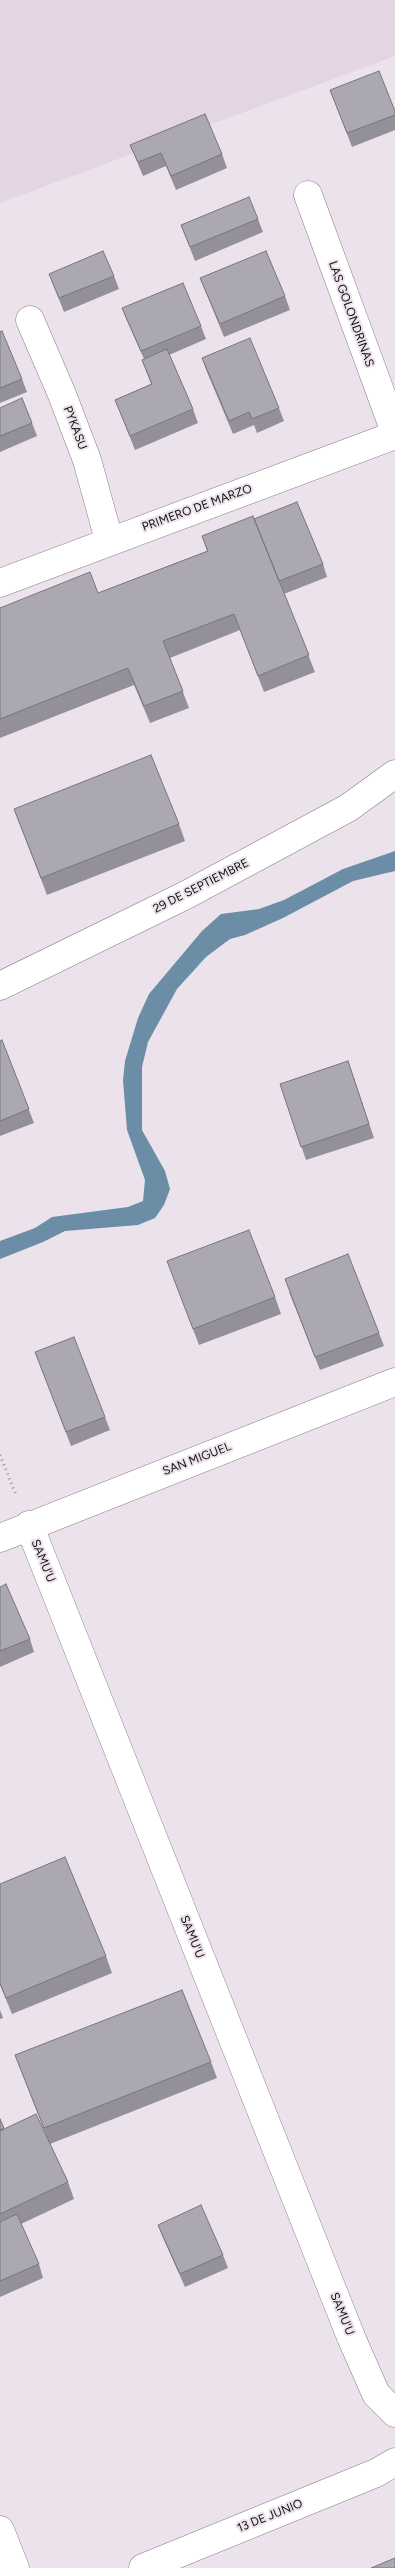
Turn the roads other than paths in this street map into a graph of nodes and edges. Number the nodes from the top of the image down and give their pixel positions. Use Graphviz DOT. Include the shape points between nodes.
graph roads {
  1 [pos="308,195"];
  2 [pos="30,320"];
  3 [pos="395,433"];
  4 [pos="109,540"];
  5 [pos="0,583"];
  6 [pos="395,774"];
  7 [pos="0,986"];
  8 [pos="395,1382"];
  9 [pos="29,1525"];
  10 [pos="0,1538"];
  11 [pos="395,2413"];
  12 [pos="395,2462"];
  13 [pos="0,2530"];
  14 [pos="15,2568"];
  15 [pos="143,2568"];
  1 -- 3 [label="street, LAS GOLONDRINAS"];
  2 -- 4 [label="street, PYKASU" via="87,460"];
  3 -- 4 [label="street, PRIMERO DE MARZO"];
  4 -- 5 [label="street, PRIMERO DE MARZO"];
  6 -- 7 [label="street, 29 DE SEPTIEMBRE" via="339,813 186,895"];
  8 -- 9 [label="street, SAN MIGUEL"];
  9 -- 10 [label="street, SAN MIGUEL"];
  9 -- 11 [label="street, SAMU'U" via="351,2337 376,2394"];
  12 -- 15 [label="street, 13 DE JUNIO" via="376,2473"];
  13 -- 14 [label="street"];
}
